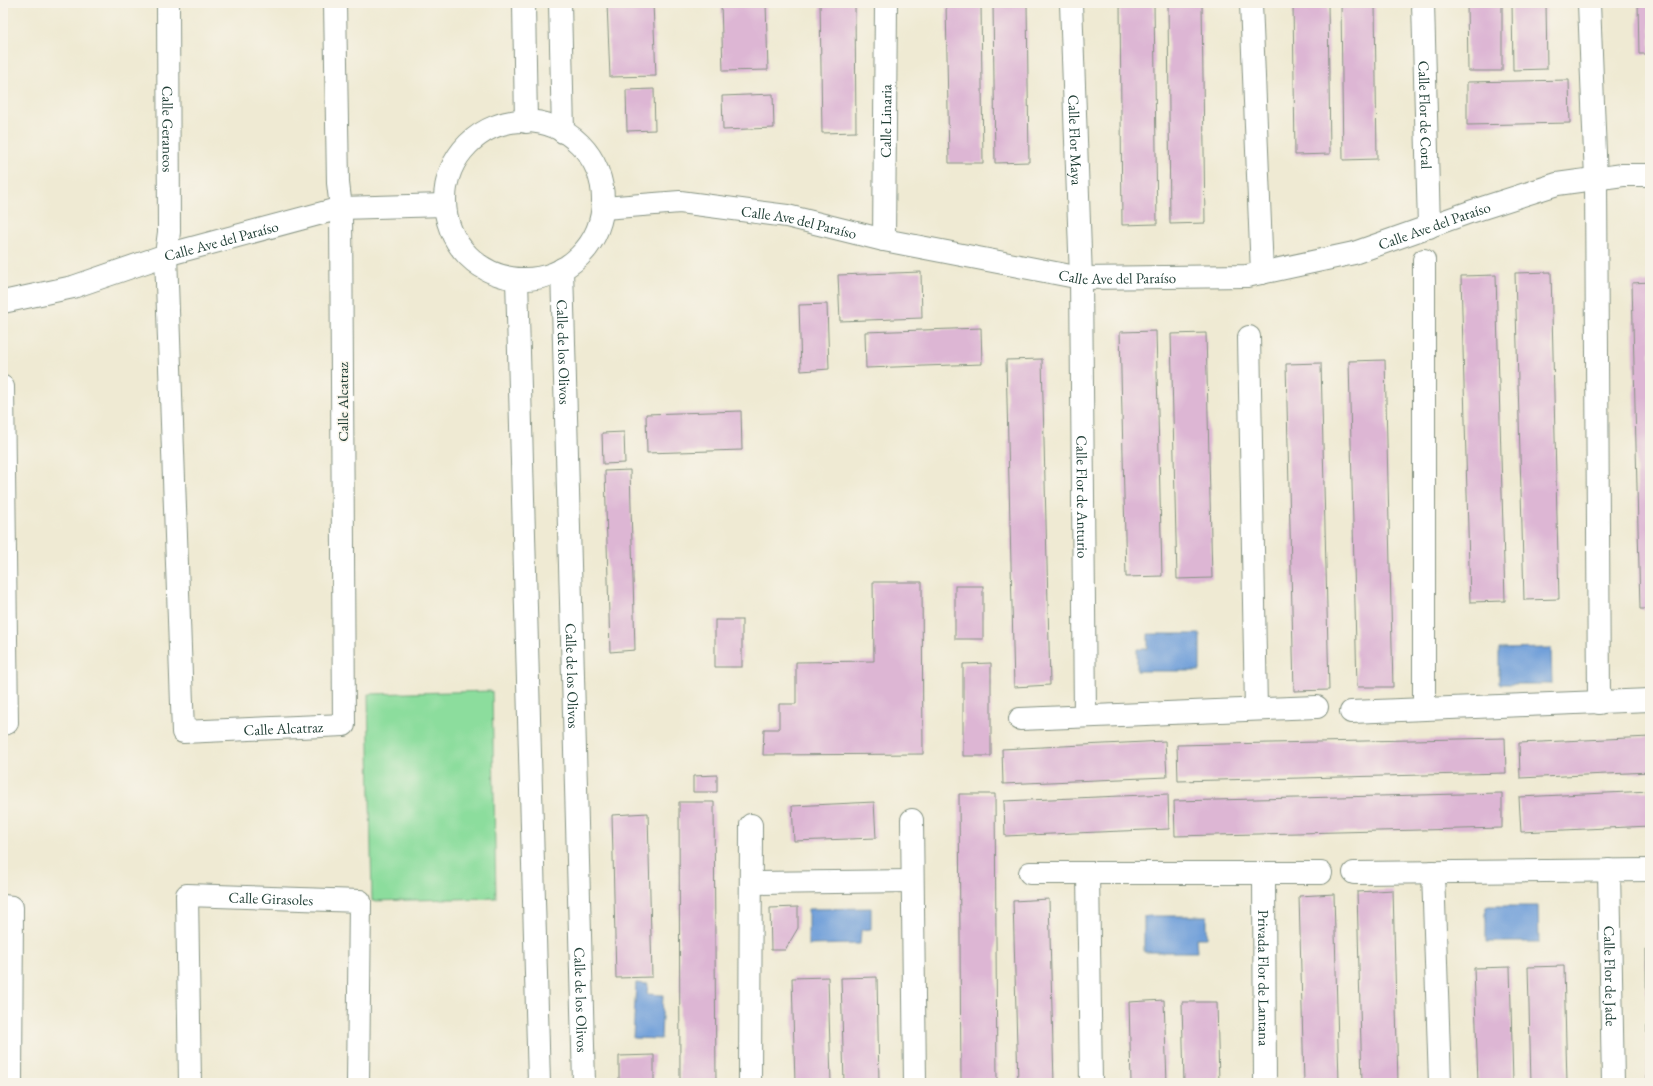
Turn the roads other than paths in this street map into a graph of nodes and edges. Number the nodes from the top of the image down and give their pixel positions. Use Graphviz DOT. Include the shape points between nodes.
graph roads {
  1 [pos="168,3"];
  2 [pos="335,3"];
  3 [pos="524,3"];
  4 [pos="560,3"];
  5 [pos="886,3"];
  6 [pos="1071,3"];
  7 [pos="1252,3"];
  8 [pos="1423,3"];
  9 [pos="1589,3"];
  10 [pos="526,122"];
  11 [pos="563,132"];
  12 [pos="1650,175"];
  13 [pos="1596,179"];
  14 [pos="444,205"];
  15 [pos="341,208"];
  16 [pos="604,208"];
  17 [pos="1429,227"];
  18 [pos="884,240"];
  19 [pos="166,255"];
  20 [pos="1424,260"];
  21 [pos="562,269"];
  22 [pos="1262,273"];
  23 [pos="1081,278"];
  24 [pos="517,279"];
  25 [pos="3,302"];
  26 [pos="1249,337"];
  27 [pos="3,387"];
  28 [pos="1650,700"];
  29 [pos="1599,703"];
  30 [pos="1317,707"];
  31 [pos="1256,709"];
  32 [pos="1424,709"];
  33 [pos="1350,712"];
  34 [pos="1085,715"];
  35 [pos="1020,719"];
  36 [pos="3,724"];
  37 [pos="912,820"];
  38 [pos="751,825"];
  39 [pos="1609,870"];
  40 [pos="1650,870"];
  41 [pos="1433,872"];
  42 [pos="1030,873"];
  43 [pos="1088,873"];
  44 [pos="1264,873"];
  45 [pos="1321,873"];
  46 [pos="1354,873"];
  47 [pos="912,881"];
  48 [pos="751,883"];
  49 [pos="3,906"];
  50 [pos="11,1083"];
  51 [pos="190,1083"];
  52 [pos="358,1083"];
  53 [pos="539,1083"];
  54 [pos="584,1083"];
  55 [pos="750,1083"];
  56 [pos="916,1083"];
  57 [pos="1091,1083"];
  58 [pos="1266,1083"];
  59 [pos="1440,1083"];
  60 [pos="1613,1083"];
  1 -- 19 [label="street, Calle Geraneos" via="169,232"];
  2 -- 15 [label="street" via="338,183"];
  3 -- 10 [label="street"];
  4 -- 11 [label="street"];
  5 -- 18 [label="street, Calle Linaria"];
  6 -- 23 [label="street, Calle Flor Maya"];
  7 -- 22 [label="street"];
  8 -- 17 [label="street, Calle Flor de Coral"];
  9 -- 13 [label="street"];
  10 -- 11 [label="street" via="543,122"];
  10 -- 14 [label="street" via="508,122 491,128 468,144 454,164 445,190"];
  11 -- 16 [label="street" via="577,140 590,154 602,180"];
  12 -- 13 [label="street, Calle Ave del Paraíso"];
  13 -- 17 [label="street, Calle Ave del Paraíso" via="1557,184"];
  13 -- 29 [label="street"];
  14 -- 15 [label="street, Calle Ave del Paraíso"];
  14 -- 24 [label="street" via="451,232 466,254 499,276"];
  15 -- 19 [label="street, Calle Ave del Paraíso"];
  15 -- 19 [label="street, Calle Alcatraz" via="344,725 183,732"];
  16 -- 18 [label="street, Calle Ave del Paraíso" via="680,202 787,216"];
  16 -- 21 [label="street" via="595,237 575,262"];
  17 -- 22 [label="street, Calle Ave del Paraíso" via="1354,253"];
  18 -- 23 [label="street, Calle Ave del Paraíso"];
  19 -- 25 [label="street, Calle Ave del Paraíso" via="73,287"];
  20 -- 32 [label="street"];
  21 -- 24 [label="street" via="550,276"];
  21 -- 54 [label="street, Calle de los Olivos"];
  22 -- 23 [label="street, Calle Ave del Paraíso" via="1247,276"];
  23 -- 34 [label="street, Calle Flor de Anturio"];
  24 -- 53 [label="street"];
  26 -- 31 [label="street"];
  27 -- 36 [label="street" via="7,724"];
  28 -- 29 [label="street"];
  29 -- 32 [label="street"];
  30 -- 31 [label="street"];
  31 -- 34 [label="street"];
  32 -- 33 [label="street"];
  34 -- 35 [label="street"];
  37 -- 47 [label="street"];
  38 -- 48 [label="street"];
  39 -- 40 [label="street"];
  39 -- 41 [label="street"];
  39 -- 60 [label="street, Calle Flor de Jade"];
  41 -- 46 [label="street"];
  41 -- 59 [label="street"];
  42 -- 43 [label="street"];
  43 -- 44 [label="street"];
  43 -- 57 [label="street"];
  44 -- 45 [label="street"];
  44 -- 58 [label="street, Privada Flor de Lantana"];
  47 -- 48 [label="street"];
  47 -- 56 [label="street"];
  48 -- 55 [label="street"];
  49 -- 50 [label="street" via="12,907"];
  51 -- 52 [label="street, Calle Girasoles" via="187,895 360,900"];
}
